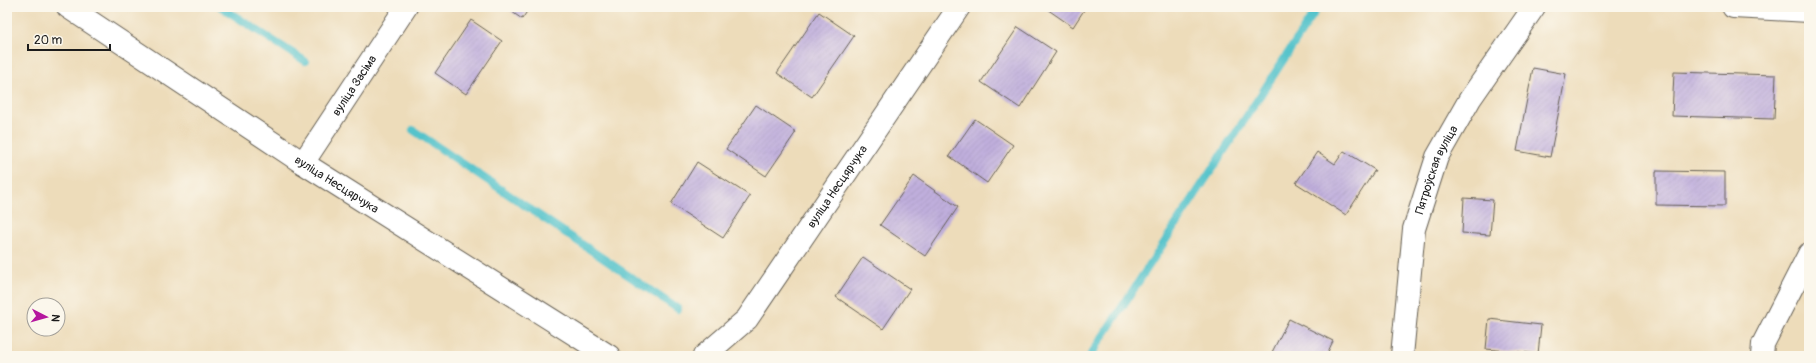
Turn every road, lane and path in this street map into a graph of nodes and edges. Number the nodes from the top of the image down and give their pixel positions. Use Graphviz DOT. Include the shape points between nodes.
graph roads {
  1 [pos="68,7"];
  2 [pos="406,7"];
  3 [pos="959,7"];
  4 [pos="1534,7"];
  5 [pos="1733,7"];
  6 [pos="1809,11"];
  7 [pos="303,163"];
  8 [pos="1809,254"];
  9 [pos="609,356"];
  10 [pos="704,356"];
  11 [pos="1402,356"];
  12 [pos="1762,356"];
  1 -- 7 [label="street, вуліца Несцярчука"];
  2 -- 7 [label="street, вуліца Засіма"];
  3 -- 10 [label="street, вуліца Несцярчука" via="747,319"];
  4 -- 11 [label="street, Пятроўская вуліца" via="1470,99 1437,157 1414,229"];
  5 -- 6 [label="street"];
  7 -- 9 [label="street, вуліца Несцярчука"];
  8 -- 12 [label="street" via="1763,344"];
}
